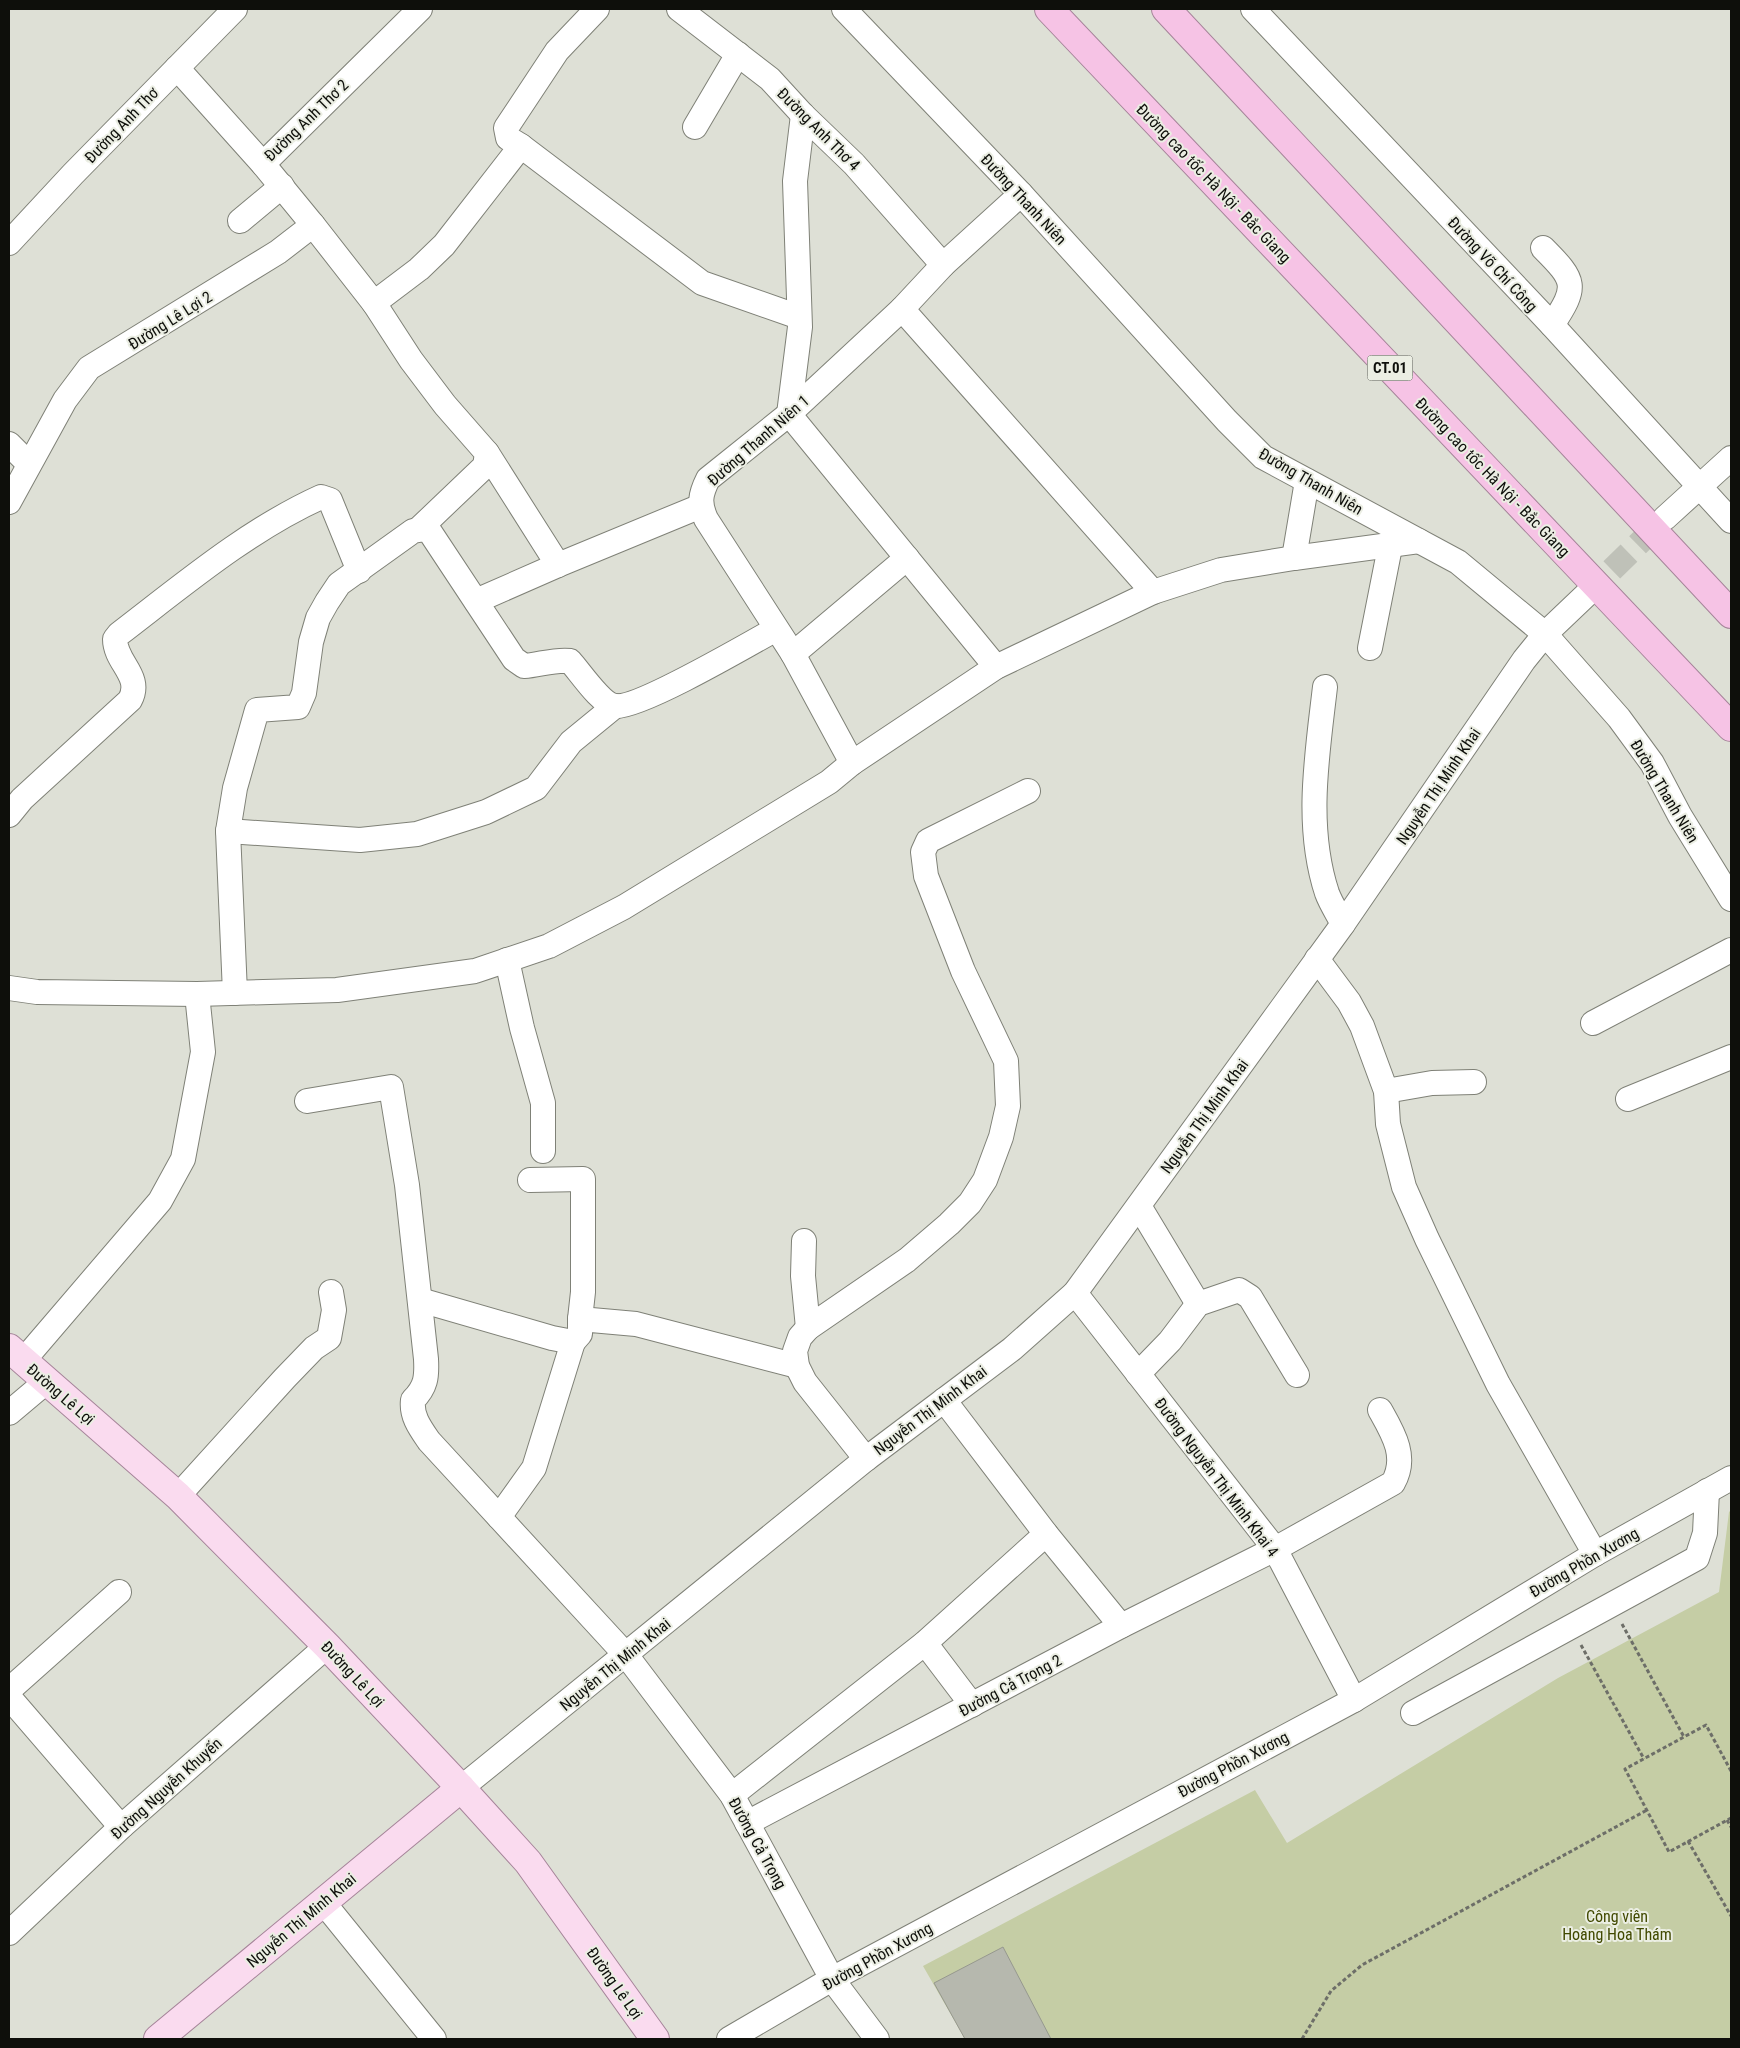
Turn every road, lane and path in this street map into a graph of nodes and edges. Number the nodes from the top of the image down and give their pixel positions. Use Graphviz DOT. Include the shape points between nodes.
graph roads {
  1 [pos="235,9"];
  2 [pos="420,9"];
  3 [pos="597,9"];
  4 [pos="679,9"];
  5 [pos="844,9"];
  6 [pos="1048,9"];
  7 [pos="1166,9"];
  8 [pos="1253,9"];
  9 [pos="738,54"];
  10 [pos="176,68"];
  11 [pos="803,115"];
  12 [pos="695,127"];
  13 [pos="520,146"];
  14 [pos="262,164"];
  15 [pos="282,186"];
  16 [pos="1021,194"];
  17 [pos="240,221"];
  18 [pos="313,226"];
  19 [pos="9,243"];
  20 [pos="1543,248"];
  21 [pos="943,265"];
  22 [pos="374,303"];
  23 [pos="902,308"];
  24 [pos="799,317"];
  25 [pos="1552,325"];
  26 [pos="789,414"];
  27 [pos="9,444"];
  28 [pos="487,453"];
  29 [pos="1731,458"];
  30 [pos="29,464"];
  31 [pos="1308,481"];
  32 [pos="1700,488"];
  33 [pos="9,502"];
  34 [pos="701,506"];
  35 [pos="1665,518"];
  36 [pos="1731,521"];
  37 [pos="420,528"];
  38 [pos="1419,541"];
  39 [pos="1390,547"];
  40 [pos="907,558"];
  41 [pos="1294,558"];
  42 [pos="558,565"];
  43 [pos="359,571"];
  44 [pos="1153,592"];
  45 [pos="1586,595"];
  46 [pos="476,601"];
  47 [pos="1731,614"];
  48 [pos="776,629"];
  49 [pos="1545,634"];
  50 [pos="1370,648"];
  51 [pos="793,654"];
  52 [pos="996,667"];
  53 [pos="1325,687"];
  54 [pos="615,706"];
  55 [pos="1731,728"];
  56 [pos="852,763"];
  57 [pos="1028,791"];
  58 [pos="9,815"];
  59 [pos="228,831"];
  60 [pos="1731,899"];
  61 [pos="1342,924"];
  62 [pos="1731,950"];
  63 [pos="1317,959"];
  64 [pos="507,960"];
  65 [pos="9,988"];
  66 [pos="235,993"];
  67 [pos="197,994"];
  68 [pos="1593,1023"];
  69 [pos="1731,1057"];
  70 [pos="1474,1082"];
  71 [pos="1386,1091"];
  72 [pos="1628,1099"];
  73 [pos="307,1101"];
  74 [pos="543,1151"];
  75 [pos="530,1180"];
  76 [pos="1139,1206"];
  77 [pos="804,1241"];
  78 [pos="331,1292"];
  79 [pos="1075,1293"];
  80 [pos="420,1300"];
  81 [pos="1198,1304"];
  82 [pos="580,1318"];
  83 [pos="808,1328"];
  84 [pos="573,1342"];
  85 [pos="16,1355"];
  86 [pos="797,1366"];
  87 [pos="1138,1374"];
  88 [pos="1297,1375"];
  89 [pos="47,1382"];
  90 [pos="944,1400"];
  91 [pos="1380,1410"];
  92 [pos="9,1413"];
  93 [pos="866,1459"];
  94 [pos="1731,1478"];
  95 [pos="1707,1491"];
  96 [pos="178,1496"];
  97 [pos="499,1517"];
  98 [pos="1046,1534"];
  99 [pos="1275,1549"];
  100 [pos="1595,1554"];
  101 [pos="119,1592"];
  102 [pos="1612,1604"];
  103 [pos="1121,1626"];
  104 [pos="1571,1627"];
  105 [pos="925,1643"];
  106 [pos="326,1646"];
  107 [pos="626,1655"];
  108 [pos="9,1690"];
  109 [pos="9,1697"];
  110 [pos="1354,1700"];
  111 [pos="972,1705"];
  112 [pos="1413,1713"];
  113 [pos="1684,1738"];
  114 [pos="1644,1759"];
  115 [pos="1730,1765"];
  116 [pos="1731,1771"];
  117 [pos="461,1788"];
  118 [pos="732,1795"];
  119 [pos="1647,1810"];
  120 [pos="1729,1819"];
  121 [pos="747,1823"];
  122 [pos="121,1827"];
  123 [pos="1731,1827"];
  124 [pos="1688,1841"];
  125 [pos="323,1902"];
  126 [pos="1731,1916"];
  127 [pos="9,1933"];
  128 [pos="832,1979"];
  129 [pos="158,2039"];
  130 [pos="434,2039"];
  131 [pos="655,2039"];
  132 [pos="729,2039"];
  133 [pos="877,2039"];
  134 [pos="1302,2039"];
  1 -- 10 [label="street, Đường Anh Thơ"];
  2 -- 14 [label="street, Đường Anh Thơ 2"];
  3 -- 13 [label="street" via="557,51 506,128 508,138"];
  4 -- 9 [label="street, Đường Anh Thơ 4"];
  5 -- 16 [label="street, Đường Thanh Niên"];
  6 -- 55 [label="highway, Đường cao tốc Hà Nội - Bắc Giang / CT.01"];
  7 -- 47 [label="highway"];
  8 -- 25 [label="street, Đường Võ Chí Công"];
  9 -- 11 [label="street, Đường Anh Thơ 4" via="770,79"];
  9 -- 12 [label="street"];
  10 -- 14 [label="street, Đường Anh Thơ 2"];
  10 -- 19 [label="street, Đường Anh Thơ"];
  11 -- 21 [label="street, Đường Anh Thơ 4" via="854,164"];
  11 -- 24 [label="street" via="795,181"];
  13 -- 22 [label="street" via="444,245"];
  13 -- 24 [label="street" via="702,283"];
  14 -- 15 [label="street"];
  15 -- 17 [label="street"];
  15 -- 18 [label="street"];
  16 -- 21 [label="street, Đường Thanh Niên 1"];
  16 -- 31 [label="street, Đường Thanh Niên" via="1227,422 1263,457"];
  18 -- 22 [label="street"];
  18 -- 30 [label="street, Đường Lê Lợi 2" via="278,252 89,368 65,400"];
  20 -- 25 [label="street" via="1566,270 1570,281 1566,304"];
  21 -- 23 [label="street, Đường Thanh Niên 1"];
  22 -- 28 [label="street" via="416,367"];
  23 -- 26 [label="street, Đường Thanh Niên 1"];
  23 -- 44 [label="street"];
  24 -- 26 [label="street"];
  25 -- 32 [label="street, Đường Võ Chí Công"];
  26 -- 34 [label="street, Đường Thanh Niên 1" via="708,479 701,494"];
  26 -- 40 [label="street"];
  27 -- 30 [label="street"];
  28 -- 37 [label="street" via="485,466"];
  28 -- 42 [label="street"];
  29 -- 32 [label="street"];
  30 -- 33 [label="street, Đường Lê Lợi 2"];
  31 -- 38 [label="street, Đường Thanh Niên"];
  31 -- 41 [label="street"];
  32 -- 35 [label="street"];
  32 -- 36 [label="street, Đường Võ Chí Công"];
  34 -- 42 [label="street"];
  34 -- 48 [label="street, Đường Thanh Niên 1"];
  37 -- 43 [label="street"];
  37 -- 46 [label="street" via="430,532"];
  38 -- 39 [label="street"];
  38 -- 49 [label="street, Đường Thanh Niên" via="1458,562"];
  39 -- 41 [label="street"];
  39 -- 50 [label="street"];
  40 -- 51 [label="street"];
  40 -- 52 [label="street"];
  41 -- 44 [label="street" via="1221,570"];
  42 -- 46 [label="street"];
  43 -- 58 [label="street" via="330,500 321,497 286,513 119,634 115,646 135,686 130,700 22,799"];
  43 -- 59 [label="street" via="339,584 318,618 304,693 298,707 257,710 234,788"];
  44 -- 52 [label="street"];
  45 -- 49 [label="street, Nguyễn Thị Minh Khai"];
  46 -- 54 [label="street" via="514,660 524,666 560,659 570,661 602,698"];
  48 -- 51 [label="street, Đường Thanh Niên 1"];
  48 -- 54 [label="street" via="676,683 630,704"];
  49 -- 60 [label="street, Đường Thanh Niên" via="1620,718 1652,764"];
  49 -- 61 [label="street, Nguyễn Thị Minh Khai"];
  51 -- 56 [label="street, Đường Thanh Niên 1"];
  52 -- 56 [label="street"];
  53 -- 61 [label="street" via="1313,810 1328,893"];
  54 -- 59 [label="street" via="571,742 536,788 486,812 417,834 360,840"];
  56 -- 64 [label="street" via="829,782 624,907 549,946"];
  57 -- 83 [label="street" via="928,841 923,852 926,876 963,971 1006,1061 1008,1106 1001,1137 985,1180 970,1202 907,1260"];
  59 -- 66 [label="street"];
  61 -- 63 [label="street, Nguyễn Thị Minh Khai"];
  62 -- 68 [label="street"];
  63 -- 71 [label="street" via="1349,1002 1362,1026"];
  63 -- 76 [label="street, Nguyễn Thị Minh Khai"];
  64 -- 66 [label="street" via="476,971 337,990"];
  64 -- 74 [label="street" via="543,1103"];
  65 -- 67 [label="street" via="37,992"];
  66 -- 67 [label="street"];
  67 -- 85 [label="street" via="203,1052 184,1159 160,1201"];
  69 -- 72 [label="street"];
  70 -- 71 [label="street" via="1432,1083"];
  71 -- 100 [label="street" via="1388,1124 1408,1196 1498,1384"];
  73 -- 80 [label="street, Đường Cả Trọng" via="392,1087"];
  75 -- 82 [label="street" via="582,1179 583,1292"];
  76 -- 79 [label="street, Nguyễn Thị Minh Khai"];
  76 -- 81 [label="street"];
  77 -- 83 [label="street" via="803,1276"];
  78 -- 96 [label="street" via="334,1310 328,1338 285,1378"];
  79 -- 87 [label="street, Đường Nguyễn Thị Minh Khai 4"];
  79 -- 90 [label="street, Nguyễn Thị Minh Khai" via="1012,1348"];
  80 -- 84 [label="street"];
  80 -- 97 [label="street, Đường Cả Trọng" via="427,1378 423,1390 413,1400 412,1410 417,1424"];
  81 -- 87 [label="street" via="1170,1341"];
  81 -- 88 [label="street" via="1239,1290 1250,1297"];
  82 -- 84 [label="street" via="580,1334"];
  82 -- 86 [label="street" via="636,1324"];
  83 -- 86 [label="street" via="800,1337"];
  84 -- 97 [label="street" via="534,1468"];
  85 -- 89 [label="main road, Đường Lê Lợi"];
  86 -- 93 [label="street" via="805,1382"];
  87 -- 99 [label="street, Đường Nguyễn Thị Minh Khai 4"];
  89 -- 92 [label="street"];
  89 -- 96 [label="main road, Đường Lê Lợi"];
  90 -- 93 [label="street, Nguyễn Thị Minh Khai"];
  90 -- 98 [label="street"];
  91 -- 99 [label="street, Đường Cả Trọng 2" via="1395,1437 1400,1455 1399,1474 1393,1483"];
  93 -- 107 [label="street, Nguyễn Thị Minh Khai"];
  94 -- 95 [label="street, Đường Phồn Xương"];
  95 -- 100 [label="street, Đường Phồn Xương"];
  95 -- 102 [label="street" via="1705,1533 1697,1558"];
  96 -- 106 [label="main road, Đường Lê Lợi"];
  97 -- 107 [label="street, Đường Cả Trọng"];
  98 -- 103 [label="street"];
  98 -- 105 [label="street"];
  99 -- 103 [label="street, Đường Cả Trọng 2"];
  99 -- 110 [label="street, Đường Nguyễn Thị Minh Khai 4"];
  100 -- 110 [label="street, Đường Phồn Xương"];
  101 -- 108 [label="street"];
  102 -- 104 [label="street"];
  102 -- 113 [label="path"];
  103 -- 111 [label="street, Đường Cả Trọng 2"];
  104 -- 112 [label="street"];
  104 -- 114 [label="path"];
  105 -- 111 [label="street"];
  105 -- 118 [label="street"];
  106 -- 117 [label="main road, Đường Lê Lợi"];
  106 -- 122 [label="street, Đường Nguyễn Khuyến"];
  107 -- 117 [label="street, Nguyễn Thị Minh Khai"];
  107 -- 118 [label="street, Đường Cả Trọng"];
  109 -- 122 [label="street"];
  110 -- 128 [label="street, Đường Phồn Xương"];
  111 -- 121 [label="street, Đường Cả Trọng 2"];
  113 -- 114 [label="path"];
  113 -- 115 [label="path" via="1706,1725"];
  114 -- 119 [label="path" via="1625,1770"];
  115 -- 116 [label="path"];
  117 -- 125 [label="main road, Nguyễn Thị Minh Khai"];
  117 -- 131 [label="main road, Đường Lê Lợi" via="528,1862"];
  118 -- 121 [label="street, Đường Cả Trọng"];
  119 -- 124 [label="path" via="1669,1852"];
  119 -- 134 [label="path" via="1362,1965 1331,1991"];
  120 -- 123 [label="path"];
  120 -- 124 [label="path"];
  121 -- 128 [label="street, Đường Cả Trọng"];
  122 -- 127 [label="street, Đường Nguyễn Khuyến"];
  124 -- 126 [label="path"];
  125 -- 129 [label="main road, Nguyễn Thị Minh Khai"];
  125 -- 130 [label="street"];
  128 -- 132 [label="street, Đường Phồn Xương"];
  128 -- 133 [label="street, Đường Cả Trọng"];
}
